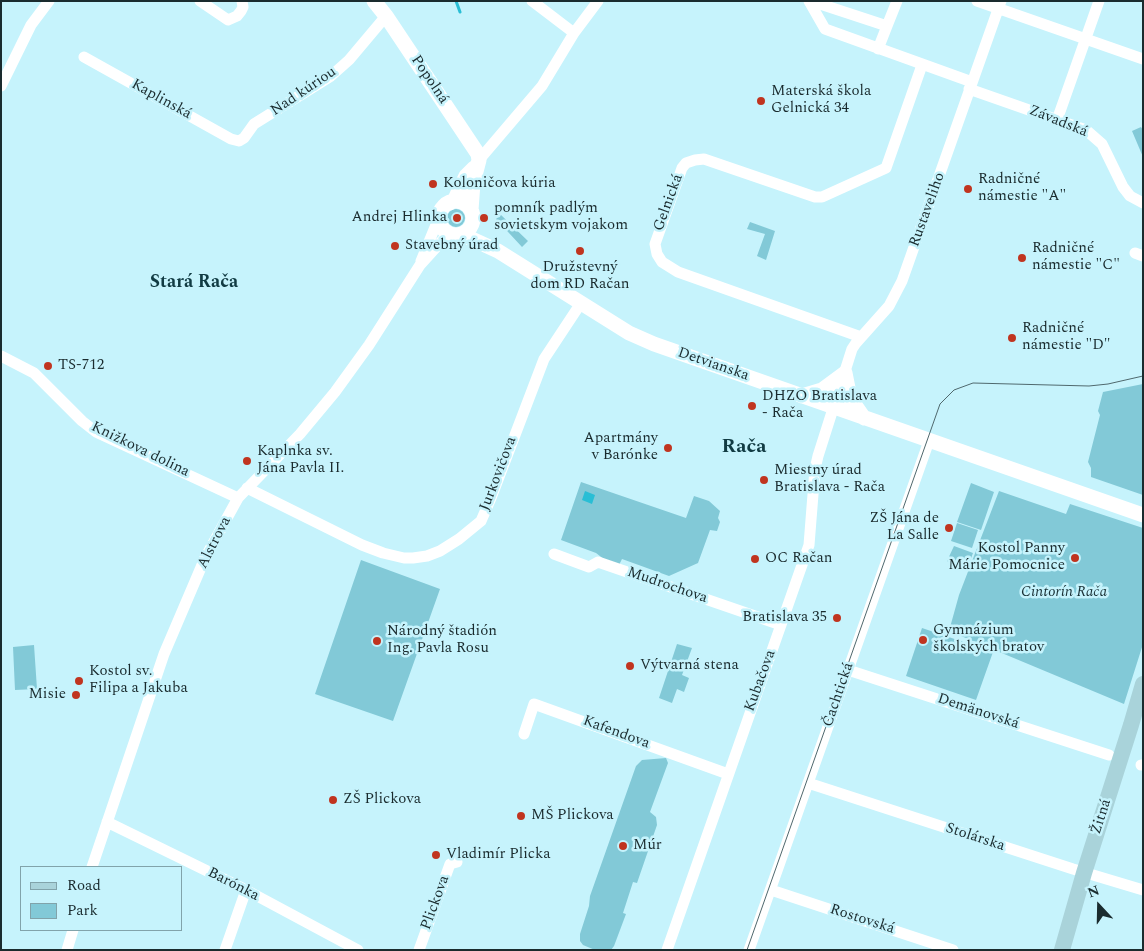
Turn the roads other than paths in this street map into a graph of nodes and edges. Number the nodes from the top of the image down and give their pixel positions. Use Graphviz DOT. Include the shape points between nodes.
graph roads {
  1 [pos="49,1"];
  2 [pos="200,1"];
  3 [pos="242,1"];
  4 [pos="374,1"];
  5 [pos="532,1"];
  6 [pos="598,1"];
  7 [pos="810,1"];
  8 [pos="896,1"];
  9 [pos="977,1"];
  10 [pos="1099,1"];
  11 [pos="1000,5"];
  12 [pos="216,6"];
  13 [pos="386,16"];
  14 [pos="887,26"];
  15 [pos="574,33"];
  16 [pos="1085,39"];
  17 [pos="878,48"];
  18 [pos="84,57"];
  19 [pos="1143,59"];
  20 [pos="922,65"];
  21 [pos="1,86"];
  22 [pos="971,86"];
  23 [pos="1058,120"];
  24 [pos="239,141"];
  25 [pos="478,162"];
  26 [pos="450,203"];
  27 [pos="1143,204"];
  28 [pos="472,214"];
  29 [pos="440,215"];
  30 [pos="455,234"];
  31 [pos="498,251"];
  32 [pos="420,265"];
  33 [pos="581,303"];
  34 [pos="861,337"];
  35 [pos="1,356"];
  36 [pos="845,373"];
  37 [pos="802,396"];
  38 [pos="833,407"];
  39 [pos="864,418"];
  40 [pos="929,441"];
  41 [pos="247,488"];
  42 [pos="238,498"];
  43 [pos="1143,515"];
  44 [pos="554,554"];
  45 [pos="781,625"];
  46 [pos="848,670"];
  47 [pos="1143,684"];
  48 [pos="1143,726"];
  49 [pos="524,734"];
  50 [pos="1109,755"];
  51 [pos="728,774"];
  52 [pos="808,783"];
  53 [pos="107,822"];
  54 [pos="457,862"];
  55 [pos="92,866"];
  56 [pos="1089,874"];
  57 [pos="246,890"];
  58 [pos="771,890"];
  59 [pos="1143,890"];
  60 [pos="73,931"];
  61 [pos="66,950"];
  62 [pos="225,950"];
  63 [pos="358,950"];
  64 [pos="419,950"];
  65 [pos="667,950"];
  66 [pos="749,950"];
  67 [pos="953,950"];
  68 [pos="1062,950"];
  69 [pos="1072,950"];
  1 -- 21 [label="street" via="31,25"];
  2 -- 12 [label="street"];
  3 -- 12 [label="street" via="241,11 228,20"];
  4 -- 13 [label="street, Popolná"];
  5 -- 15 [label="street"];
  6 -- 15 [label="street"];
  7 -- 14 [label="street"];
  7 -- 17 [label="street, Závadská" via="825,29"];
  8 -- 14 [label="street"];
  9 -- 11 [label="street"];
  10 -- 16 [label="street"];
  11 -- 16 [label="street"];
  11 -- 22 [label="street, Rustaveliho"];
  13 -- 24 [label="street, Nad kúriou" via="331,76 254,124"];
  13 -- 25 [label="street, Popolná" via="474,148"];
  14 -- 17 [label="street"];
  15 -- 25 [label="street" via="542,86"];
  16 -- 19 [label="street"];
  16 -- 23 [label="street"];
  17 -- 20 [label="street, Závadská"];
  18 -- 24 [label="street, Kaplinská"];
  20 -- 22 [label="street, Závadská"];
  20 -- 34 [label="street, Gelnická" via="886,168 822,197 704,159 695,160 682,168 656,241 657,254 667,266 678,272"];
  22 -- 23 [label="street, Závadská"];
  22 -- 34 [label="street, Rustaveliho" via="902,281 889,306"];
  23 -- 27 [label="street, Závadská" via="1086,130 1102,144 1123,187"];
  25 -- 26 [label="street"];
  25 -- 28 [label="street"];
  26 -- 28 [label="street" via="461,202"];
  26 -- 29 [label="street"];
  28 -- 30 [label="street" via="469,229"];
  28 -- 31 [label="street, Detvianska"];
  29 -- 30 [label="street" via="442,227"];
  29 -- 32 [label="street, Alstrova"];
  30 -- 31 [label="street, Detvianska"];
  30 -- 32 [label="street, Alstrova"];
  31 -- 33 [label="street, Detvianska"];
  32 -- 41 [label="street, Alstrova" via="335,392 300,434"];
  33 -- 37 [label="street, Detvianska" via="629,333 654,344"];
  33 -- 41 [label="street, Jurkovičova" via="544,359 481,521 440,551 413,558 384,553"];
  34 -- 36 [label="street, Rustaveliho" via="852,349"];
  35 -- 42 [label="street, Knižkova dolina" via="34,373 96,432"];
  36 -- 37 [label="street" via="822,390"];
  36 -- 38 [label="street, Rustaveliho"];
  36 -- 39 [label="street" via="850,398"];
  37 -- 38 [label="street, Detvianska"];
  38 -- 39 [label="street, Detvianska"];
  38 -- 45 [label="street, Kubačova" via="816,462 809,545"];
  39 -- 40 [label="street, Detvianska"];
  40 -- 43 [label="street, Detvianska"];
  40 -- 46 [label="street, Čachtická"];
  41 -- 42 [label="street, Alstrova"];
  42 -- 53 [label="street, Alstrova" via="206,558 164,654"];
  44 -- 45 [label="street, Mudrochova" via="589,567 598,562"];
  45 -- 51 [label="street, Kubačova"];
  46 -- 50 [label="street, Demänovská"];
  46 -- 52 [label="street, Čachtická"];
  47 -- 56 [label="main road, Žitná"];
  48 -- 56 [label="main road, Žitná"];
  49 -- 51 [label="street, Kafendova" via="534,704"];
  51 -- 65 [label="street, Kubačova"];
  52 -- 56 [label="street, Stolárska"];
  52 -- 58 [label="street, Čachtická"];
  53 -- 55 [label="street, Alstrova"];
  53 -- 57 [label="street, Barónka"];
  54 -- 64 [label="street, Plickova" via="450,864"];
  56 -- 59 [label="street, Stolárska"];
  56 -- 68 [label="main road, Žitná"];
  56 -- 69 [label="main road, Žitná"];
  57 -- 62 [label="street"];
  57 -- 63 [label="street, Barónka"];
  58 -- 66 [label="street, Čachtická"];
  58 -- 67 [label="street, Rostovská"];
  60 -- 61 [label="street"];
}
